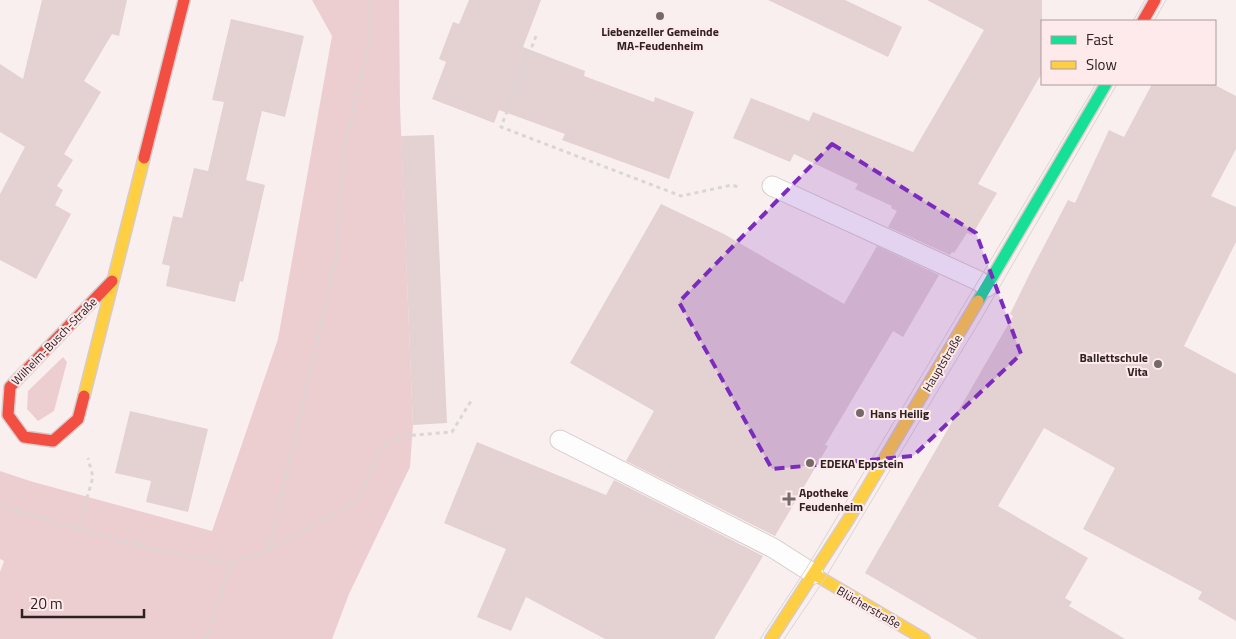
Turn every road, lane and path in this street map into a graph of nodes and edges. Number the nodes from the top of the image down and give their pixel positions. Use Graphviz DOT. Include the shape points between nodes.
graph roads {
  1 [pos="184,0"];
  2 [pos="368,0"];
  3 [pos="1156,0"];
  4 [pos="1144,20"];
  5 [pos="536,36"];
  6 [pos="1105,85"];
  7 [pos="772,186"];
  8 [pos="112,281"];
  9 [pos="987,287"];
  10 [pos="471,401"];
  11 [pos="78,418"];
  12 [pos="560,440"];
  13 [pos="0,506"];
  14 [pos="78,529"];
  15 [pos="269,550"];
  16 [pos="231,563"];
  17 [pos="814,574"];
  18 [pos="206,639"];
  19 [pos="771,639"];
  20 [pos="924,639"];
  1 -- 8 [label="street, Wilhelm-Busch-Straße"];
  2 -- 15 [label="path" via="371,35 344,149 336,258"];
  3 -- 4 [label="street"];
  5 -- 7 [label="path" via="501,127 681,196 732,185 746,189"];
  6 -- 9 [label="street, Hauptstraße"];
  7 -- 9 [label="lane"];
  8 -- 11 [label="street, Wilhelm-Busch-Straße"];
  8 -- 11 [label="street, Wilhelm-Busch-Straße" via="10,387 8,415 24,438 53,441"];
  9 -- 17 [label="street, Hauptstraße"];
  10 -- 15 [label="path" via="452,432 389,440 378,451 358,500"];
  11 -- 14 [label="path" via="93,476"];
  12 -- 17 [label="lane" via="773,548"];
  13 -- 14 [label="path"];
  14 -- 16 [label="path" via="167,552"];
  15 -- 16 [label="path"];
  16 -- 18 [label="path"];
  17 -- 19 [label="street, Hauptstraße"];
  17 -- 20 [label="street, Blücherstraße"];
}
